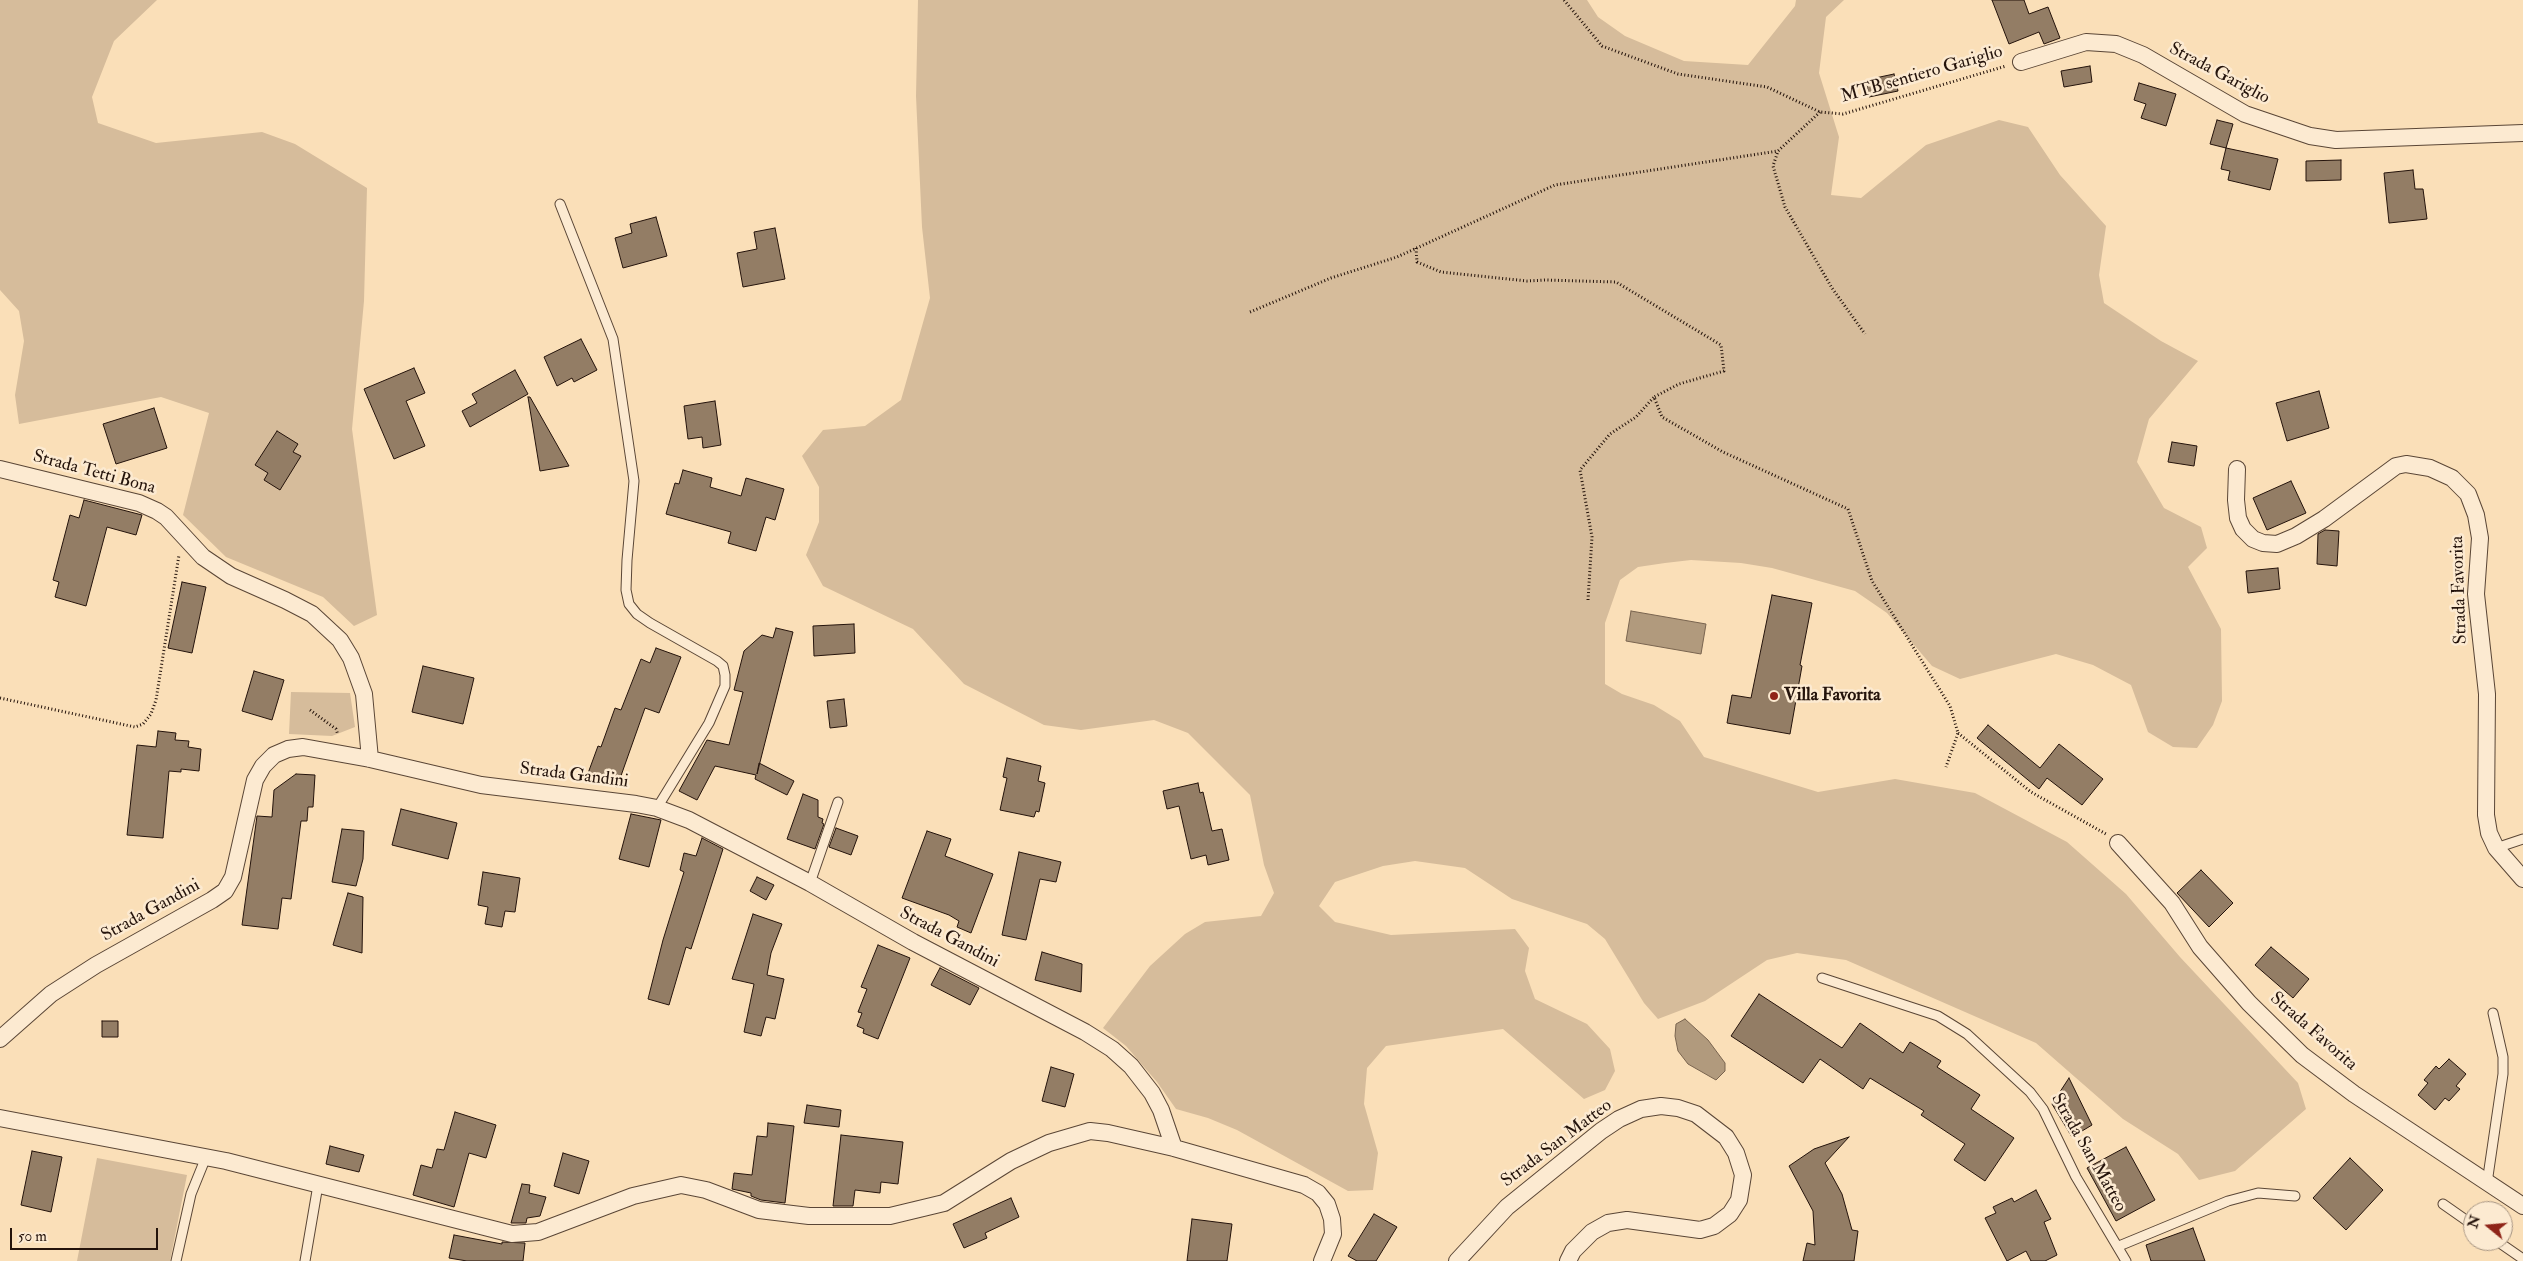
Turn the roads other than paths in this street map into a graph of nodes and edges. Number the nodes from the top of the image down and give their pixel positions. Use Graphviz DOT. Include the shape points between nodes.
graph roads {
  1 [pos="2021,62"];
  2 [pos="2523,133"];
  3 [pos="560,204"];
  4 [pos="0,469"];
  5 [pos="2237,469"];
  6 [pos="370,759"];
  7 [pos="838,802"];
  8 [pos="657,808"];
  9 [pos="2523,840"];
  10 [pos="2118,844"];
  11 [pos="2496,848"];
  12 [pos="2523,879"];
  13 [pos="810,884"];
  14 [pos="1822,978"];
  15 [pos="2493,1013"];
  16 [pos="0,1039"];
  17 [pos="0,1118"];
  18 [pos="1174,1148"];
  19 [pos="206,1157"];
  20 [pos="2487,1183"];
  21 [pos="318,1185"];
  22 [pos="2295,1196"];
  23 [pos="2443,1204"];
  24 [pos="2523,1206"];
  25 [pos="2463,1218"];
  26 [pos="2119,1246"];
  27 [pos="2511,1251"];
  28 [pos="2523,1259"];
  29 [pos="176,1261"];
  30 [pos="305,1261"];
  31 [pos="1322,1261"];
  32 [pos="1457,1261"];
  33 [pos="1568,1261"];
  34 [pos="2126,1261"];
  1 -- 2 [label="street, Strada Gariglio" via="2086,42 2116,44 2143,55 2245,114 2310,136 2336,140"];
  3 -- 8 [label="lane" via="613,339 634,481 627,560 629,604 650,623 718,661 725,675 725,686 709,723"];
  4 -- 6 [label="street, Strada Tetti Bona" via="139,503 166,517 203,557 231,576 312,614 340,640 351,658 364,694"];
  5 -- 11 [label="street, Strada Favorita" via="2238,518 2243,530 2263,543 2277,544 2296,536 2396,466 2406,464 2430,468 2452,478 2468,494 2480,538 2476,594 2487,694 2486,815"];
  6 -- 8 [label="street, Strada Gandini" via="481,785"];
  6 -- 16 [label="street, Strada Gandini" via="303,746 274,755 255,780 233,877 225,891 51,994"];
  7 -- 13 [label="lane"];
  8 -- 13 [label="street, Strada Gandini" via="705,827"];
  9 -- 11 [label="lane"];
  10 -- 20 [label="street, Strada Favorita" via="2172,903 2200,947 2249,1003 2302,1055"];
  11 -- 12 [label="street, Strada Favorita"];
  13 -- 18 [label="street, Strada Gandini" via="1112,1049 1131,1066 1152,1093"];
  14 -- 26 [label="lane, Strada San Matteo" via="1938,1016 1967,1034 2030,1092 2043,1109 2076,1177"];
  15 -- 20 [label="lane" via="2503,1057 2503,1074"];
  17 -- 19 [label="street"];
  18 -- 21 [label="street" via="1108,1133 1090,1131 1074,1134 1011,1161 944,1203 890,1216 809,1216 759,1210 706,1190 681,1185 633,1196 538,1232 512,1234"];
  18 -- 31 [label="street" via="1304,1185 1318,1192 1327,1204 1333,1234"];
  19 -- 21 [label="street"];
  19 -- 29 [label="lane" via="191,1194"];
  20 -- 24 [label="street, Strada Favorita"];
  21 -- 30 [label="lane"];
  22 -- 26 [label="lane" via="2258,1193 2236,1199"];
  23 -- 25 [label="lane"];
  26 -- 34 [label="lane, Strada San Matteo"];
  27 -- 28 [label="lane"];
  32 -- 33 [label="street, Strada San Matteo" via="1507,1207 1620,1119 1661,1106 1678,1108 1696,1114 1726,1136 1743,1175 1739,1200 1730,1214 1714,1226 1700,1230 1627,1220 1608,1223 1592,1232 1573,1251"];
}
